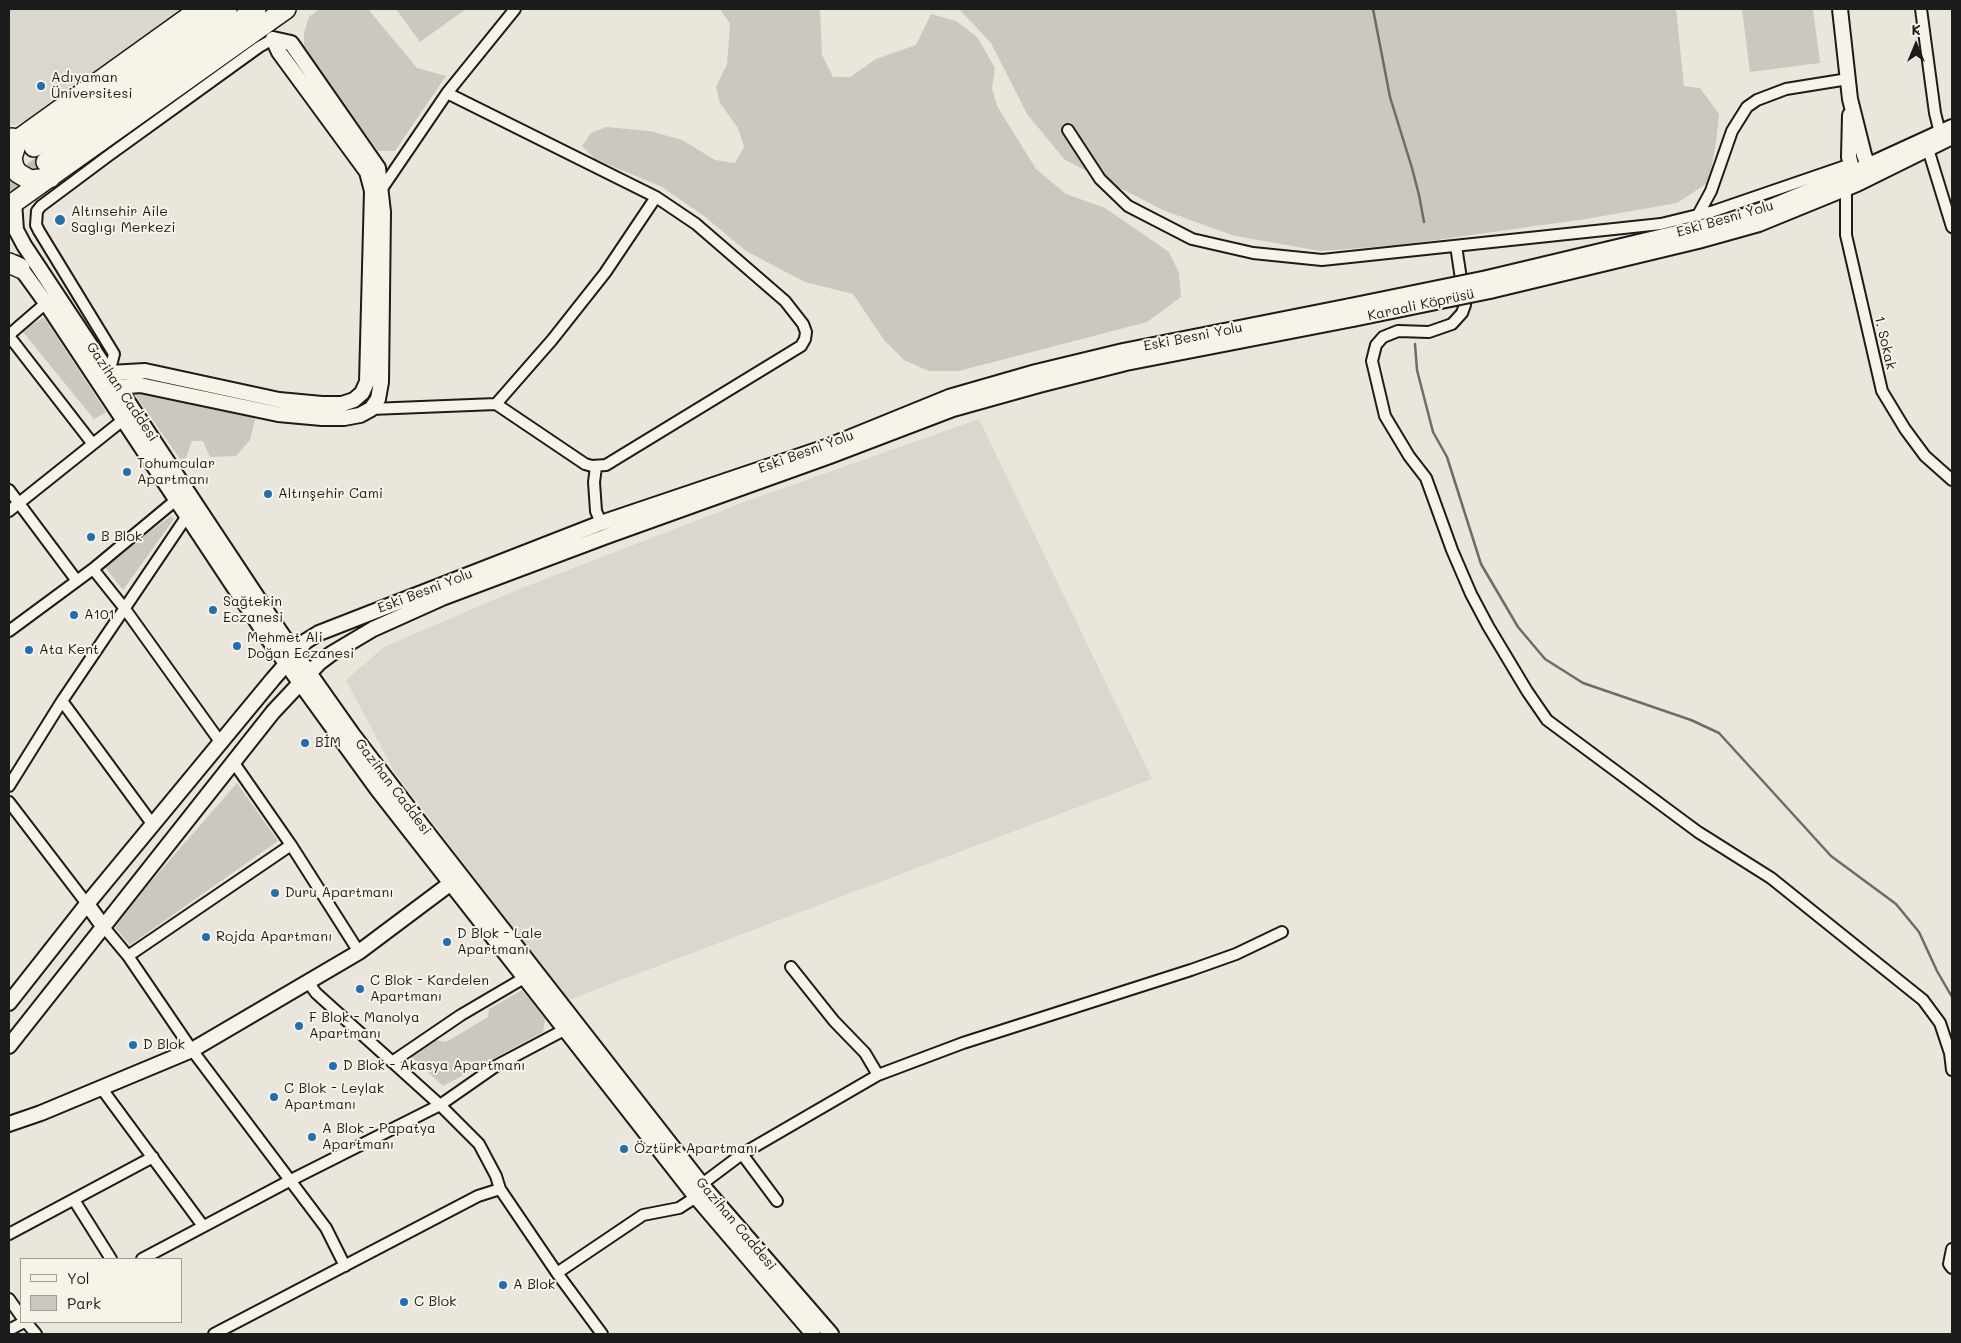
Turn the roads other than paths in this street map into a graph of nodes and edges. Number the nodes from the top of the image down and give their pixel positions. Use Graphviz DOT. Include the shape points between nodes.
graph roads {
  1 [pos="200,9"];
  2 [pos="227,9"];
  3 [pos="256,9"];
  4 [pos="286,9"];
  5 [pos="515,9"];
  6 [pos="1840,9"];
  7 [pos="1921,9"];
  8 [pos="274,39"];
  9 [pos="1848,79"];
  10 [pos="448,93"];
  11 [pos="1850,99"];
  12 [pos="1068,130"];
  13 [pos="1948,132"];
  14 [pos="1928,149"];
  15 [pos="28,152"];
  16 [pos="1870,171"];
  17 [pos="1852,177"];
  18 [pos="376,191"];
  19 [pos="656,197"];
  20 [pos="11,201"];
  21 [pos="1698,215"];
  22 [pos="1952,227"];
  23 [pos="1456,246"];
  24 [pos="12,263"];
  25 [pos="1489,284"];
  26 [pos="46,303"];
  27 [pos="1351,313"];
  28 [pos="9,336"];
  29 [pos="110,373"];
  30 [pos="118,387"];
  31 [pos="496,404"];
  32 [pos="370,409"];
  33 [pos="123,420"];
  34 [pos="92,443"];
  35 [pos="596,466"];
  36 [pos="1952,480"];
  37 [pos="9,490"];
  38 [pos="176,500"];
  39 [pos="19,503"];
  40 [pos="9,511"];
  41 [pos="187,516"];
  42 [pos="601,523"];
  43 [pos="94,569"];
  44 [pos="77,581"];
  45 [pos="125,609"];
  46 [pos="326,630"];
  47 [pos="9,631"];
  48 [pos="281,632"];
  49 [pos="296,653"];
  50 [pos="286,664"];
  51 [pos="305,678"];
  52 [pos="62,700"];
  53 [pos="221,742"];
  54 [pos="234,763"];
  55 [pos="9,786"];
  56 [pos="9,802"];
  57 [pos="153,825"];
  58 [pos="291,845"];
  59 [pos="451,884"];
  60 [pos="87,904"];
  61 [pos="103,926"];
  62 [pos="1282,932"];
  63 [pos="359,952"];
  64 [pos="128,956"];
  65 [pos="791,967"];
  66 [pos="524,978"];
  67 [pos="308,982"];
  68 [pos="9,1003"];
  69 [pos="564,1030"];
  70 [pos="9,1046"];
  71 [pos="192,1050"];
  72 [pos="392,1062"];
  73 [pos="1952,1070"];
  74 [pos="878,1075"];
  75 [pos="102,1088"];
  76 [pos="440,1104"];
  77 [pos="41,1113"];
  78 [pos="9,1124"];
  79 [pos="9,1132"];
  80 [pos="742,1154"];
  81 [pos="153,1157"];
  82 [pos="291,1180"];
  83 [pos="702,1184"];
  84 [pos="500,1189"];
  85 [pos="696,1198"];
  86 [pos="74,1200"];
  87 [pos="778,1201"];
  88 [pos="203,1226"];
  89 [pos="9,1234"];
  90 [pos="1952,1249"];
  91 [pos="110,1258"];
  92 [pos="144,1258"];
  93 [pos="345,1266"];
  94 [pos="1952,1268"];
  95 [pos="557,1273"];
  96 [pos="9,1299"];
  97 [pos="20,1315"];
  98 [pos="23,1323"];
  99 [pos="26,1323"];
  100 [pos="9,1330"];
  101 [pos="36,1334"];
  102 [pos="214,1334"];
  103 [pos="602,1334"];
  104 [pos="812,1334"];
  105 [pos="831,1334"];
  1 -- 15 [label="highway"];
  2 -- 15 [label="highway"];
  3 -- 15 [label="highway"];
  4 -- 15 [label="highway"];
  5 -- 10 [label="street"];
  6 -- 9 [label="main road"];
  7 -- 13 [label="street" via="1935,113"];
  8 -- 18 [label="main road" via="279,52 367,172"];
  8 -- 29 [label="street" via="108,156 41,206 38,212 36,225 39,231 114,354"];
  9 -- 11 [label="main road"];
  9 -- 21 [label="street" via="1786,89 1747,107 1732,132 1711,192"];
  10 -- 18 [label="street"];
  10 -- 19 [label="street"];
  11 -- 16 [label="main road"];
  11 -- 17 [label="main road" via="1848,141"];
  12 -- 23 [label="street" via="1100,179 1128,206 1192,239 1253,253 1322,260"];
  13 -- 14 [label="main road, Eski Besni Yolu"];
  13 -- 16 [label="main road, Eski Besni Yolu"];
  14 -- 16 [label="main road, Eski Besni Yolu"];
  14 -- 22 [label="street"];
  15 -- 20 [label="highway"];
  16 -- 17 [label="main road, Eski Besni Yolu"];
  17 -- 21 [label="street"];
  17 -- 25 [label="main road, Eski Besni Yolu" via="1779,216 1739,230"];
  17 -- 36 [label="street, 1. Sokak" via="1846,235 1882,391 1925,456"];
  18 -- 29 [label="main road" via="370,212 367,382 354,400 342,404 279,400 145,371"];
  18 -- 32 [label="main road" via="382,212 380,390"];
  19 -- 31 [label="street" via="605,273"];
  19 -- 35 [label="street" via="696,224 785,301 803,324 805,339 801,346 606,465"];
  20 -- 29 [label="main road, Gazihan Caddesi" via="19,236"];
  21 -- 23 [label="street" via="1661,224"];
  23 -- 73 [label="street" via="1465,305 1462,313 1452,324 1430,332 1398,331 1383,337 1376,345 1372,361 1385,416 1426,478 1472,594 1512,667 1547,720 1698,832 1771,878 1922,1000 1940,1023"];
  24 -- 26 [label="main road, Gazihan Caddesi"];
  25 -- 27 [label="main road, Karaali Köprüsü, bridge"];
  26 -- 28 [label="street"];
  26 -- 33 [label="main road, Gazihan Caddesi"];
  27 -- 42 [label="main road, Eski Besni Yolu" via="1123,351 978,388 826,447"];
  27 -- 51 [label="main road, Eski Besni Yolu" via="1126,363 953,409 442,598 373,629 331,654"];
  28 -- 34 [label="street"];
  29 -- 30 [label="main road, Gazihan Caddesi"];
  30 -- 32 [label="main road" via="140,385 278,414 344,418"];
  30 -- 48 [label="main road, Gazihan Caddesi"];
  31 -- 32 [label="street"];
  31 -- 35 [label="street" via="586,464"];
  33 -- 34 [label="street"];
  33 -- 38 [label="main road, Gazihan Caddesi"];
  34 -- 39 [label="street"];
  35 -- 42 [label="street" via="596,511"];
  37 -- 39 [label="street"];
  38 -- 41 [label="main road, Gazihan Caddesi"];
  38 -- 43 [label="street"];
  39 -- 40 [label="street"];
  39 -- 44 [label="street"];
  41 -- 45 [label="street"];
  41 -- 50 [label="main road, Gazihan Caddesi"];
  42 -- 46 [label="main road, Eski Besni Yolu"];
  43 -- 44 [label="street"];
  43 -- 45 [label="street"];
  44 -- 47 [label="street"];
  45 -- 52 [label="street"];
  45 -- 53 [label="street"];
  46 -- 48 [label="main road" via="302,634"];
  46 -- 49 [label="main road, Eski Besni Yolu" via="306,641"];
  48 -- 49 [label="main road, Gazihan Caddesi"];
  49 -- 50 [label="main road, Eski Besni Yolu"];
  49 -- 51 [label="main road, Gazihan Caddesi"];
  50 -- 51 [label="main road, Gazihan Caddesi"];
  50 -- 53 [label="main road, Eski Besni Yolu"];
  51 -- 54 [label="main road, Eski Besni Yolu" via="273,712"];
  51 -- 59 [label="main road, Gazihan Caddesi" via="371,781"];
  51 -- 83 [label="main road, Gazihan Caddesi" via="354,735 422,827"];
  52 -- 55 [label="street"];
  52 -- 57 [label="street"];
  53 -- 57 [label="main road, Eski Besni Yolu"];
  54 -- 58 [label="street"];
  54 -- 61 [label="main road, Eski Besni Yolu"];
  56 -- 60 [label="street"];
  57 -- 60 [label="main road, Eski Besni Yolu"];
  58 -- 63 [label="street"];
  58 -- 64 [label="street"];
  59 -- 63 [label="main road"];
  59 -- 66 [label="main road, Gazihan Caddesi"];
  60 -- 61 [label="main road"];
  60 -- 68 [label="main road, Eski Besni Yolu"];
  61 -- 64 [label="street"];
  61 -- 70 [label="main road, Eski Besni Yolu"];
  62 -- 74 [label="street" via="1192,970 963,1043"];
  63 -- 67 [label="main road"];
  64 -- 71 [label="street"];
  65 -- 74 [label="street" via="834,1021 865,1053"];
  66 -- 69 [label="main road, Gazihan Caddesi"];
  66 -- 72 [label="street" via="461,1015"];
  67 -- 71 [label="main road"];
  67 -- 72 [label="street"];
  69 -- 76 [label="street" via="496,1066"];
  69 -- 85 [label="main road, Gazihan Caddesi"];
  71 -- 75 [label="main road"];
  71 -- 82 [label="street"];
  72 -- 76 [label="street"];
  74 -- 80 [label="street"];
  75 -- 77 [label="main road"];
  75 -- 81 [label="street"];
  76 -- 82 [label="street"];
  76 -- 84 [label="street" via="483,1149"];
  77 -- 78 [label="main road"];
  77 -- 79 [label="main road"];
  80 -- 83 [label="street"];
  80 -- 87 [label="street"];
  81 -- 86 [label="street"];
  81 -- 88 [label="street"];
  82 -- 88 [label="street"];
  82 -- 93 [label="street" via="326,1228"];
  83 -- 105 [label="main road, Gazihan Caddesi"];
  84 -- 93 [label="street" via="478,1196"];
  84 -- 95 [label="street"];
  85 -- 95 [label="street" via="679,1208 643,1214"];
  85 -- 104 [label="main road, Gazihan Caddesi"];
  86 -- 89 [label="street"];
  86 -- 91 [label="street"];
  88 -- 92 [label="street"];
  90 -- 94 [label="street"];
  93 -- 102 [label="street"];
  95 -- 103 [label="street"];
  96 -- 97 [label="street"];
  98 -- 100 [label="street"];
  99 -- 101 [label="street"];
}
